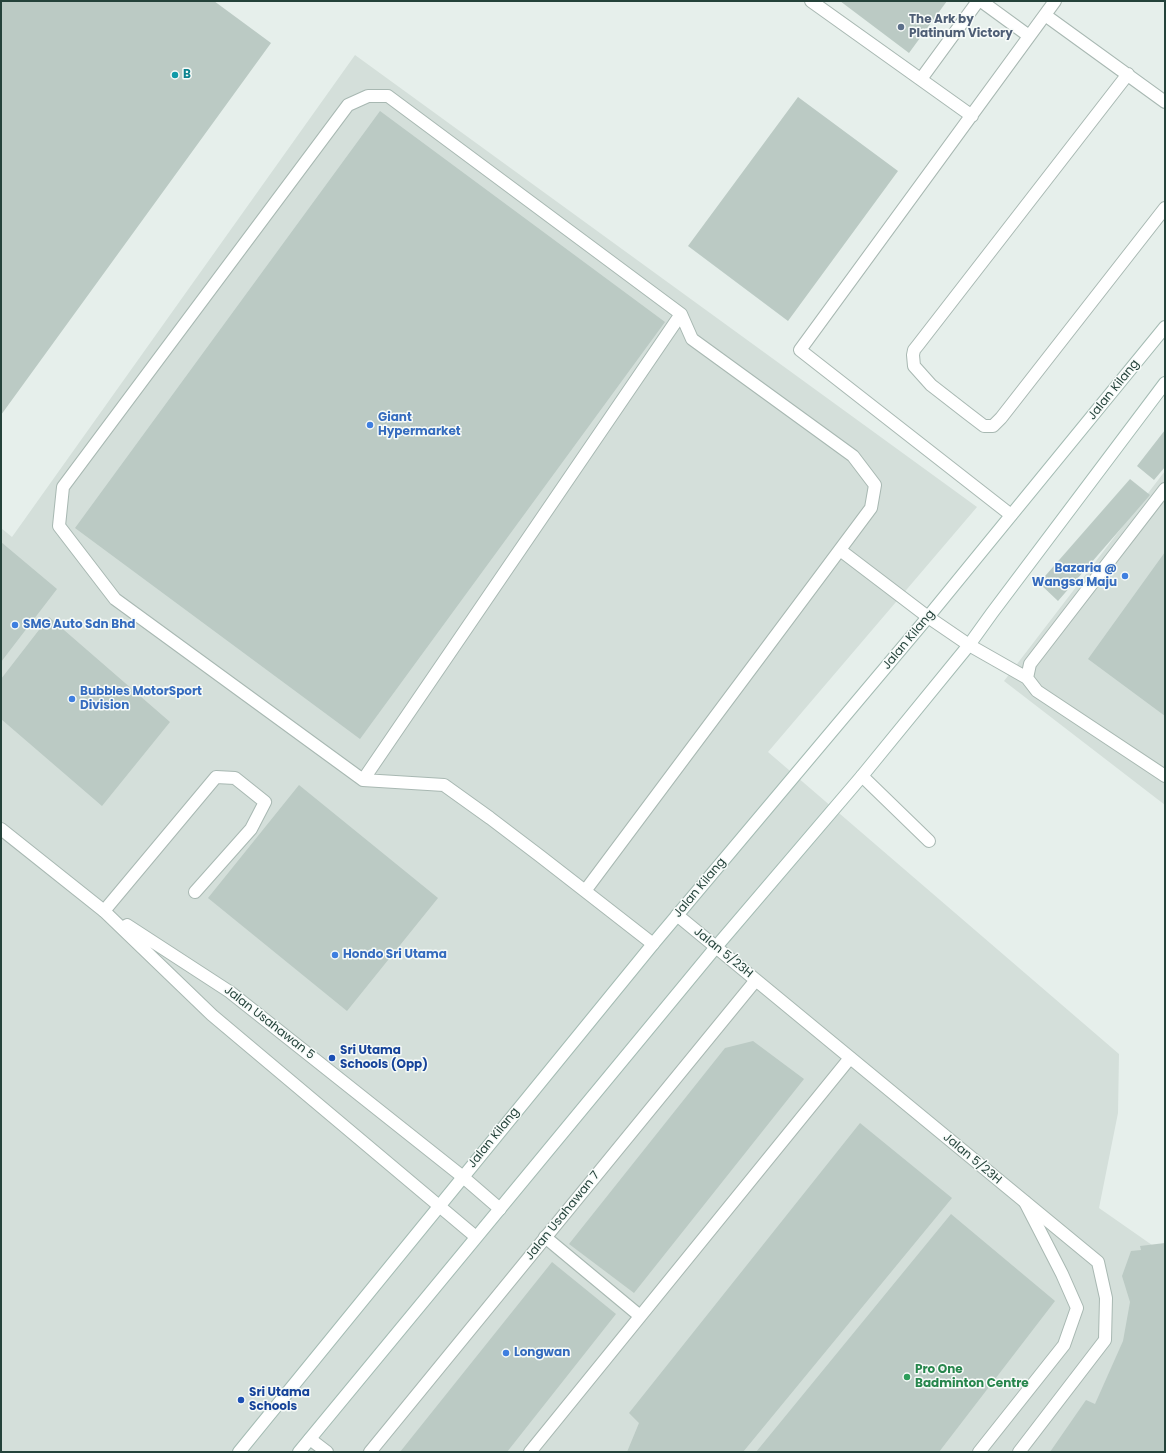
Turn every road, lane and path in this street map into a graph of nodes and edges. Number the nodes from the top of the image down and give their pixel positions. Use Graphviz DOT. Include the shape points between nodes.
graph roads {
  1 [pos="811,1"];
  2 [pos="980,1"];
  3 [pos="1055,1"];
  4 [pos="1045,14"];
  5 [pos="1029,36"];
  6 [pos="1128,74"];
  7 [pos="920,79"];
  8 [pos="1165,102"];
  9 [pos="972,116"];
  10 [pos="1165,208"];
  11 [pos="681,314"];
  12 [pos="1165,327"];
  13 [pos="1165,383"];
  14 [pos="1165,489"];
  15 [pos="1011,515"];
  16 [pos="840,550"];
  17 [pos="928,617"];
  18 [pos="969,645"];
  19 [pos="1026,678"];
  20 [pos="862,776"];
  21 [pos="1165,776"];
  22 [pos="363,780"];
  23 [pos="1,829"];
  24 [pos="929,841"];
  25 [pos="585,891"];
  26 [pos="195,892"];
  27 [pos="104,911"];
  28 [pos="677,915"];
  29 [pos="653,944"];
  30 [pos="716,947"];
  31 [pos="756,980"];
  32 [pos="850,1058"];
  33 [pos="463,1177"];
  34 [pos="1025,1202"];
  35 [pos="440,1205"];
  36 [pos="500,1209"];
  37 [pos="476,1237"];
  38 [pos="545,1237"];
  39 [pos="640,1316"];
  40 [pos="310,1439"];
  41 [pos="239,1452"];
  42 [pos="299,1452"];
  43 [pos="327,1452"];
  44 [pos="370,1452"];
  45 [pos="530,1452"];
  46 [pos="979,1452"];
  47 [pos="1019,1452"];
  1 -- 7 [label="main road"];
  2 -- 5 [label="main road"];
  2 -- 7 [label="main road"];
  3 -- 4 [label="main road"];
  4 -- 5 [label="main road"];
  4 -- 6 [label="main road"];
  5 -- 9 [label="main road"];
  6 -- 8 [label="main road"];
  6 -- 10 [label="main road" via="918,344 913,355 914,366 931,385 984,426 993,426"];
  7 -- 9 [label="main road"];
  9 -- 15 [label="main road" via="800,350"];
  11 -- 16 [label="main road" via="692,339 853,456 875,485 872,508"];
  11 -- 22 [label="main road"];
  11 -- 22 [label="main road" via="388,96 368,96 348,105 63,487 59,526 115,599"];
  12 -- 15 [label="main road, Jalan Kilang"];
  13 -- 18 [label="main road"];
  14 -- 19 [label="main road" via="1030,664"];
  15 -- 17 [label="main road, Jalan Kilang"];
  16 -- 17 [label="main road"];
  16 -- 25 [label="main road"];
  17 -- 18 [label="main road"];
  17 -- 28 [label="main road, Jalan Kilang"];
  18 -- 19 [label="main road"];
  18 -- 20 [label="main road"];
  19 -- 21 [label="main road" via="1037,691"];
  20 -- 24 [label="main road"];
  20 -- 30 [label="main road"];
  22 -- 25 [label="main road" via="444,786"];
  23 -- 27 [label="main road, Jalan Usahawan 5"];
  25 -- 29 [label="main road"];
  26 -- 27 [label="main road" via="251,829 265,802 235,778 216,777"];
  27 -- 33 [label="main road, Jalan Usahawan 5" via="230,992"];
  27 -- 35 [label="main road, Jalan Usahawan 5" via="212,1016"];
  28 -- 29 [label="main road, Jalan Kilang"];
  28 -- 30 [label="main road, Jalan 5/23H"];
  29 -- 33 [label="main road, Jalan Kilang"];
  30 -- 31 [label="main road, Jalan 5/23H"];
  30 -- 36 [label="main road"];
  31 -- 32 [label="main road, Jalan 5/23H"];
  31 -- 38 [label="main road, Jalan Usahawan 7"];
  32 -- 34 [label="main road, Jalan 5/23H"];
  32 -- 39 [label="main road"];
  33 -- 35 [label="main road, Jalan Kilang"];
  33 -- 36 [label="main road, Jalan Usahawan 5"];
  34 -- 46 [label="main road" via="1077,1308 1064,1345"];
  34 -- 47 [label="main road, Jalan 5/23H" via="1098,1262 1106,1298 1106,1334 1105,1340"];
  35 -- 37 [label="main road, Jalan Usahawan 5"];
  35 -- 41 [label="main road, Jalan Kilang"];
  36 -- 37 [label="main road"];
  37 -- 40 [label="main road"];
  38 -- 39 [label="main road"];
  38 -- 44 [label="main road, Jalan Usahawan 7"];
  39 -- 45 [label="main road"];
  40 -- 42 [label="main road"];
  40 -- 43 [label="main road"];
}
